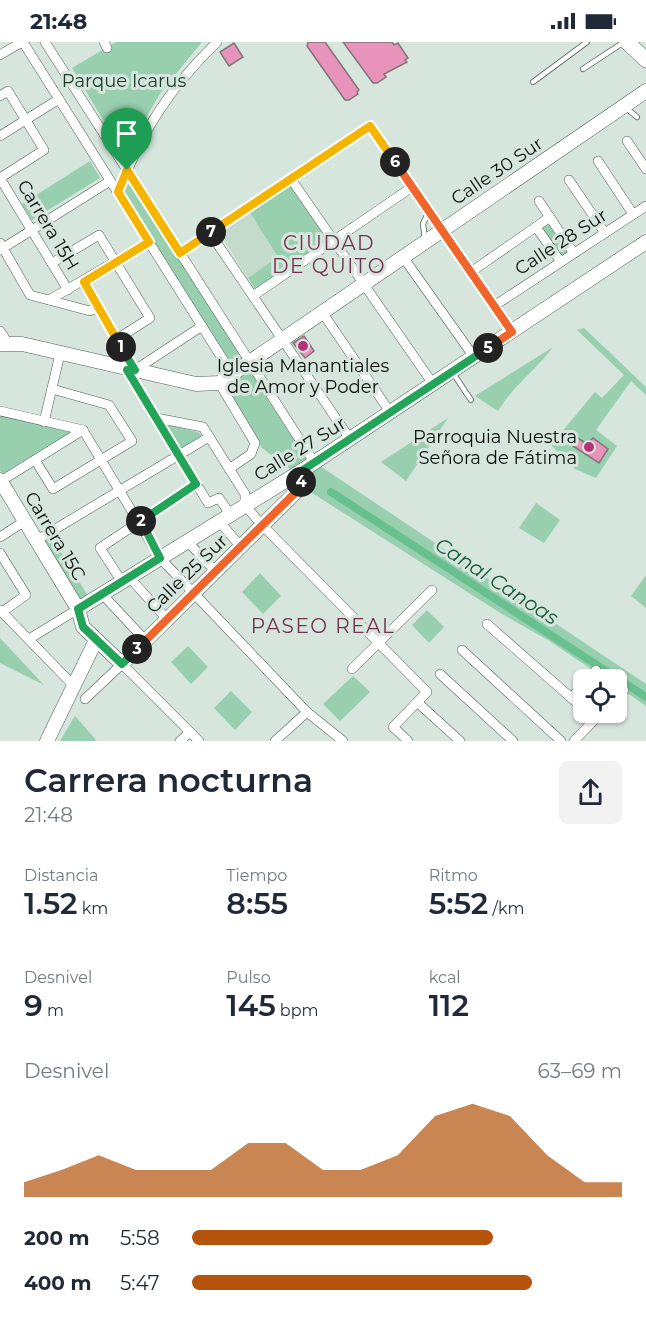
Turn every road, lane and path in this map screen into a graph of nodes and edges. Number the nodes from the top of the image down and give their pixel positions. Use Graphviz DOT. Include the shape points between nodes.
graph roads {
  1 [pos="22,42"];
  2 [pos="45,42"];
  3 [pos="217,42"];
  4 [pos="587,42"];
  5 [pos="626,42"];
  6 [pos="0,55"];
  7 [pos="646,60"];
  8 [pos="583,69"];
  9 [pos="533,82"];
  10 [pos="646,91"];
  11 [pos="4,94"];
  12 [pos="59,99"];
  13 [pos="624,106"];
  14 [pos="637,117"];
  15 [pos="26,120"];
  16 [pos="0,136"];
  17 [pos="627,141"];
  18 [pos="598,161"];
  19 [pos="646,169"];
  20 [pos="127,170"];
  21 [pos="0,178"];
  22 [pos="291,178"];
  23 [pos="569,180"];
  24 [pos="110,181"];
  25 [pos="412,187"];
  26 [pos="118,192"];
  27 [pos="539,201"];
  28 [pos="646,206"];
  29 [pos="429,211"];
  30 [pos="633,214"];
  31 [pos="550,217"];
  32 [pos="536,227"];
  33 [pos="31,230"];
  34 [pos="442,230"];
  35 [pos="210,233"];
  36 [pos="605,233"];
  37 [pos="334,241"];
  38 [pos="426,241"];
  39 [pos="149,242"];
  40 [pos="646,242"];
  41 [pos="1,247"];
  42 [pos="571,249"];
  43 [pos="180,253"];
  44 [pos="403,257"];
  45 [pos="558,258"];
  46 [pos="115,262"];
  47 [pos="51,264"];
  48 [pos="471,272"];
  49 [pos="84,282"];
  50 [pos="364,284"];
  51 [pos="68,290"];
  52 [pos="253,296"];
  53 [pos="50,300"];
  54 [pos="494,306"];
  55 [pos="98,307"];
  56 [pos="322,312"];
  57 [pos="202,326"];
  58 [pos="0,331"];
  59 [pos="512,332"];
  60 [pos="117,339"];
  61 [pos="282,339"];
  62 [pos="4,344"];
  63 [pos="60,354"];
  64 [pos="474,357"];
  65 [pos="250,362"];
  66 [pos="131,370"];
  67 [pos="452,372"];
  68 [pos="232,374"];
  69 [pos="219,383"];
  70 [pos="433,384"];
  71 [pos="52,389"];
  72 [pos="471,400"];
  73 [pos="0,411"];
  74 [pos="390,412"];
  75 [pos="156,418"];
  76 [pos="44,422"];
  77 [pos="83,430"];
  78 [pos="208,436"];
  79 [pos="350,438"];
  80 [pos="180,455"];
  81 [pos="35,460"];
  82 [pos="102,460"];
  83 [pos="308,466"];
  84 [pos="229,469"];
  85 [pos="0,481"];
  86 [pos="196,484"];
  87 [pos="120,491"];
  88 [pos="245,505"];
  89 [pos="225,518"];
  90 [pos="25,521"];
  91 [pos="139,522"];
  92 [pos="262,526"];
  93 [pos="0,537"];
  94 [pos="37,540"];
  95 [pos="187,541"];
  96 [pos="241,547"];
  97 [pos="0,553"];
  98 [pos="160,558"];
  99 [pos="216,572"];
  100 [pos="125,579"];
  101 [pos="432,590"];
  102 [pos="102,594"];
  103 [pos="192,594"];
  104 [pos="78,609"];
  105 [pos="1,611"];
  106 [pos="167,619"];
  107 [pos="487,624"];
  108 [pos="29,639"];
  109 [pos="96,640"];
  110 [pos="145,640"];
  111 [pos="377,643"];
  112 [pos="462,650"];
  113 [pos="122,664"];
  114 [pos="352,669"];
  115 [pos="80,672"];
  116 [pos="440,674"];
  117 [pos="74,686"];
  118 [pos="95,689"];
  119 [pos="571,698"];
  120 [pos="85,699"];
  121 [pos="417,702"];
  122 [pos="307,711"];
  123 [pos="592,723"];
  124 [pos="190,732"];
  125 [pos="47,741"];
  126 [pos="180,741"];
  127 [pos="199,741"];
  128 [pos="275,741"];
  129 [pos="343,741"];
  130 [pos="408,741"];
  131 [pos="460,741"];
  132 [pos="513,741"];
  133 [pos="561,741"];
  134 [pos="574,741"];
  1 -- 6 [label="street"];
  1 -- 12 [label="street"];
  2 -- 20 [label="street"];
  3 -- 20 [label="street" via="173,89 148,125"];
  4 -- 9 [label="lane"];
  5 -- 7 [label="main road"];
  5 -- 8 [label="lane"];
  10 -- 13 [label="street, Calle 30 Sur"];
  11 -- 15 [label="street"];
  12 -- 15 [label="street"];
  12 -- 24 [label="street"];
  13 -- 14 [label="lane"];
  13 -- 34 [label="street, Calle 30 Sur"];
  15 -- 16 [label="street"];
  15 -- 21 [label="street" via="44,150"];
  17 -- 19 [label="street"];
  18 -- 30 [label="street"];
  20 -- 26 [label="street"];
  20 -- 43 [label="street"];
  21 -- 33 [label="street, Carrera 15H"];
  22 -- 25 [label="street" via="370,126"];
  22 -- 35 [label="street"];
  22 -- 37 [label="street"];
  23 -- 36 [label="street"];
  24 -- 26 [label="street"];
  24 -- 33 [label="street"];
  25 -- 29 [label="street"];
  25 -- 37 [label="street"];
  26 -- 39 [label="street"];
  27 -- 31 [label="street"];
  28 -- 30 [label="street, Calle 28 Sur"];
  29 -- 34 [label="street"];
  29 -- 38 [label="lane" via="423,224"];
  30 -- 36 [label="street, Calle 28 Sur"];
  31 -- 32 [label="street"];
  31 -- 42 [label="street"];
  32 -- 45 [label="street"];
  32 -- 48 [label="street"];
  33 -- 41 [label="street"];
  33 -- 47 [label="street, Carrera 15H"];
  34 -- 38 [label="street, Calle 30 Sur"];
  34 -- 48 [label="street"];
  35 -- 43 [label="street"];
  35 -- 52 [label="street"];
  36 -- 54 [label="street, Calle 28 Sur"];
  37 -- 50 [label="street"];
  37 -- 52 [label="street"];
  38 -- 44 [label="street, Calle 30 Sur"];
  39 -- 46 [label="street"];
  39 -- 57 [label="street"];
  40 -- 59 [label="street, Calle 27 Sur"];
  41 -- 53 [label="street" via="30,295"];
  43 -- 65 [label="street"];
  44 -- 50 [label="street, Calle 30 Sur"];
  44 -- 64 [label="street"];
  46 -- 47 [label="street" via="99,235"];
  46 -- 49 [label="street"];
  46 -- 60 [label="street" via="150,318"];
  47 -- 51 [label="street, Carrera 15H"];
  48 -- 54 [label="street"];
  49 -- 51 [label="street"];
  49 -- 55 [label="street"];
  50 -- 56 [label="street, Calle 30 Sur"];
  50 -- 70 [label="street"];
  51 -- 53 [label="street"];
  52 -- 61 [label="street"];
  53 -- 55 [label="street" via="90,311"];
  54 -- 59 [label="street"];
  55 -- 60 [label="street"];
  56 -- 61 [label="street, Calle 30 Sur"];
  56 -- 74 [label="street"];
  57 -- 66 [label="street"];
  57 -- 68 [label="street"];
  58 -- 62 [label="street"];
  59 -- 64 [label="street, Calle 27 Sur"];
  60 -- 66 [label="street"];
  61 -- 65 [label="street, Calle 30 Sur"];
  61 -- 79 [label="street"];
  62 -- 63 [label="street" via="22,344"];
  63 -- 66 [label="street"];
  63 -- 71 [label="street"];
  64 -- 67 [label="street, Calle 27 Sur"];
  65 -- 68 [label="street, Calle 30 Sur"];
  65 -- 83 [label="street"];
  66 -- 69 [label="street" via="196,384"];
  66 -- 75 [label="street"];
  67 -- 70 [label="street, Calle 27 Sur"];
  67 -- 72 [label="lane"];
  68 -- 69 [label="street, Calle 30 Sur"];
  69 -- 84 [label="street" via="255,443 255,449"];
  70 -- 74 [label="street, Calle 27 Sur"];
  71 -- 76 [label="street"];
  71 -- 82 [label="street" via="109,405 132,441"];
  73 -- 76 [label="street"];
  74 -- 79 [label="street, Calle 27 Sur"];
  75 -- 78 [label="street" via="203,427"];
  75 -- 80 [label="street"];
  76 -- 77 [label="street"];
  77 -- 81 [label="street"];
  77 -- 82 [label="street"];
  78 -- 80 [label="street"];
  78 -- 84 [label="street"];
  79 -- 83 [label="street, Calle 27 Sur"];
  80 -- 86 [label="street"];
  80 -- 87 [label="street"];
  81 -- 82 [label="street" via="53,489"];
  81 -- 85 [label="street"];
  82 -- 87 [label="street"];
  83 -- 88 [label="street, Calle 27 Sur"];
  83 -- 92 [label="street, Calle 25 Sur" via="301,487"];
  84 -- 88 [label="street" via="244,494"];
  85 -- 90 [label="street, Carrera 15C"];
  86 -- 89 [label="street" via="208,503 219,498"];
  86 -- 91 [label="street"];
  87 -- 91 [label="street"];
  87 -- 94 [label="street"];
  88 -- 89 [label="street, Calle 27 Sur"];
  88 -- 92 [label="street"];
  89 -- 95 [label="street, Calle 27 Sur"];
  89 -- 96 [label="street"];
  90 -- 93 [label="street"];
  90 -- 94 [label="street, Carrera 15C"];
  91 -- 98 [label="street"];
  91 -- 100 [label="street" via="100,548"];
  92 -- 96 [label="street, Calle 25 Sur"];
  92 -- 111 [label="street"];
  94 -- 104 [label="street, Carrera 15C"];
  95 -- 98 [label="street, Calle 27 Sur"];
  95 -- 99 [label="street"];
  96 -- 99 [label="street, Calle 25 Sur"];
  97 -- 105 [label="street" via="26,595"];
  98 -- 100 [label="street, Calle 27 Sur"];
  98 -- 103 [label="street"];
  99 -- 103 [label="street, Calle 25 Sur"];
  100 -- 102 [label="street, Calle 27 Sur"];
  100 -- 106 [label="street"];
  101 -- 111 [label="street"];
  102 -- 104 [label="street, Calle 27 Sur"];
  102 -- 110 [label="street"];
  103 -- 106 [label="street, Calle 25 Sur"];
  103 -- 122 [label="street"];
  104 -- 108 [label="street, Calle 27 Sur"];
  104 -- 109 [label="street, Carrera 15C" via="83,627"];
  105 -- 108 [label="street"];
  106 -- 110 [label="street, Calle 25 Sur"];
  107 -- 119 [label="street"];
  108 -- 117 [label="street"];
  109 -- 113 [label="street, Carrera 15C"];
  109 -- 115 [label="street"];
  110 -- 113 [label="street, Calle 25 Sur"];
  111 -- 114 [label="street"];
  111 -- 121 [label="street" via="427,692"];
  112 -- 133 [label="street"];
  113 -- 118 [label="street, Calle 25 Sur"];
  113 -- 124 [label="street, Carrera 15C"];
  115 -- 117 [label="street"];
  115 -- 118 [label="street"];
  116 -- 132 [label="street"];
  117 -- 125 [label="street"];
  118 -- 120 [label="street, Calle 25 Sur"];
  121 -- 130 [label="street" via="393,727"];
  121 -- 131 [label="street"];
  122 -- 128 [label="street"];
  122 -- 129 [label="street"];
  123 -- 134 [label="street"];
  124 -- 126 [label="street"];
  124 -- 127 [label="street, Carrera 15C"];
}
